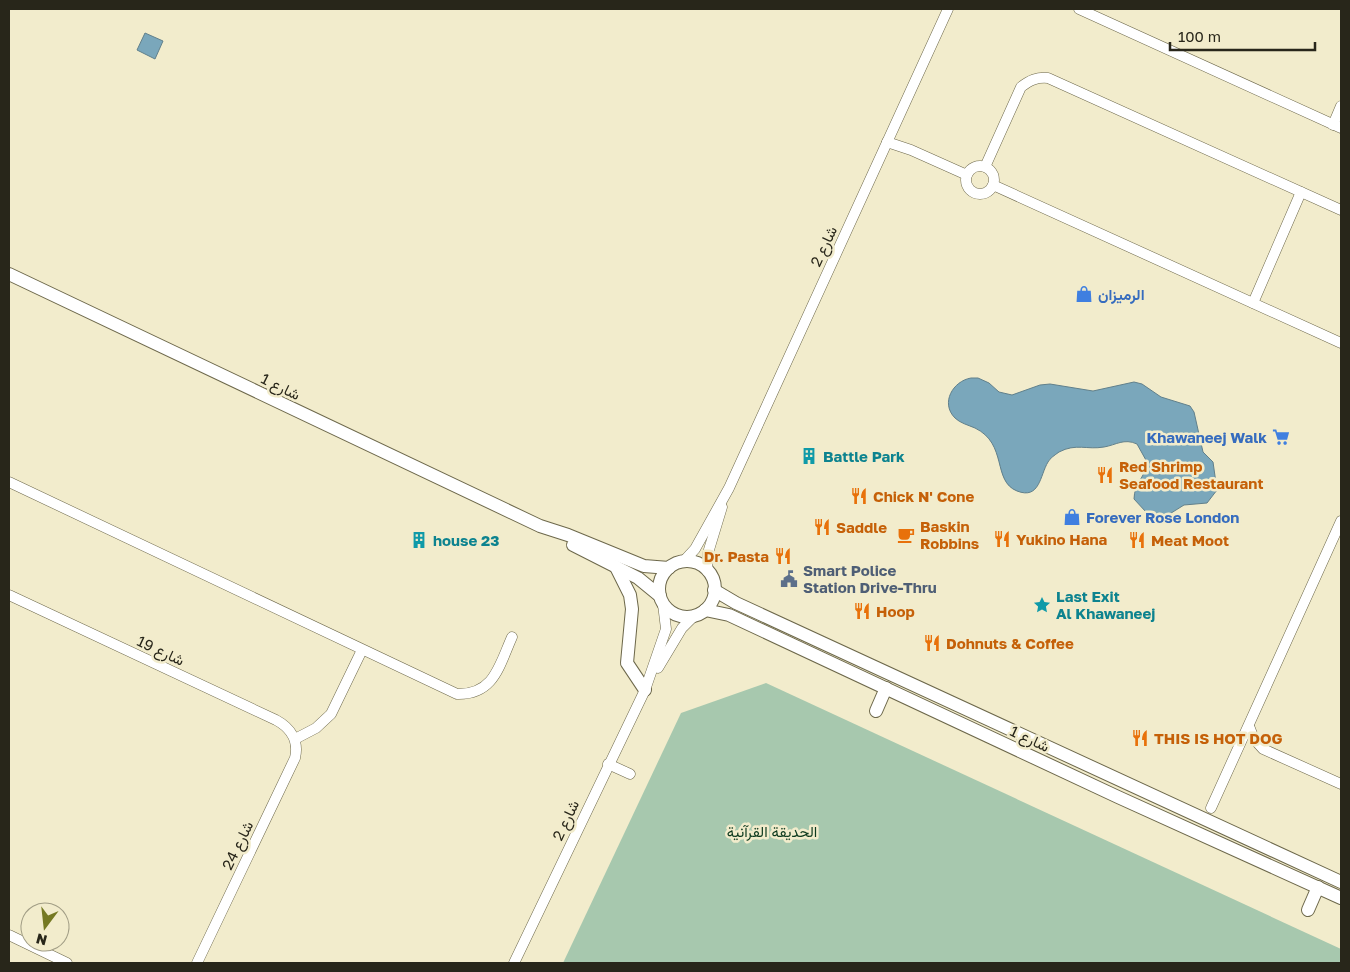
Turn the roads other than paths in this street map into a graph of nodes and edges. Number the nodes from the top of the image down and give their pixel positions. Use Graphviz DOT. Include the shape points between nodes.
graph roads {
  1 [pos="948,9"];
  2 [pos="1079,9"];
  3 [pos="1341,106"];
  4 [pos="1337,127"];
  5 [pos="888,139"];
  6 [pos="985,168"];
  7 [pos="967,175"];
  8 [pos="993,185"];
  9 [pos="1301,192"];
  10 [pos="1341,210"];
  11 [pos="9,274"];
  12 [pos="1253,303"];
  13 [pos="1341,343"];
  14 [pos="9,482"];
  15 [pos="725,495"];
  16 [pos="1341,521"];
  17 [pos="540,526"];
  18 [pos="683,562"];
  19 [pos="616,567"];
  20 [pos="669,568"];
  21 [pos="707,571"];
  22 [pos="714,590"];
  23 [pos="9,595"];
  24 [pos="661,600"];
  25 [pos="705,610"];
  26 [pos="694,616"];
  27 [pos="512,637"];
  28 [pos="362,650"];
  29 [pos="886,688"];
  30 [pos="644,690"];
  31 [pos="876,711"];
  32 [pos="1249,726"];
  33 [pos="295,739"];
  34 [pos="1263,749"];
  35 [pos="1237,753"];
  36 [pos="608,764"];
  37 [pos="630,774"];
  38 [pos="1341,783"];
  39 [pos="1211,808"];
  40 [pos="1341,882"];
  41 [pos="1318,887"];
  42 [pos="1341,898"];
  43 [pos="1308,910"];
  44 [pos="9,935"];
  45 [pos="67,963"];
  46 [pos="197,963"];
  47 [pos="514,963"];
  1 -- 5 [label="street, شارع 2"];
  2 -- 4 [label="street"];
  3 -- 4 [label="street"];
  5 -- 7 [label="street"];
  5 -- 15 [label="street, شارع 2"];
  6 -- 7 [label="street" via="974,168"];
  6 -- 8 [label="street" via="992,174"];
  6 -- 9 [label="street" via="1022,87 1029,80 1048,78"];
  7 -- 8 [label="street" via="966,184 975,193 987,192"];
  8 -- 12 [label="street"];
  9 -- 10 [label="street"];
  9 -- 12 [label="street"];
  11 -- 17 [label="street, شارع 1"];
  12 -- 13 [label="street"];
  14 -- 28 [label="street"];
  15 -- 18 [label="street, شارع 2" via="695,548"];
  15 -- 21 [label="street, شارع 2" via="708,553"];
  16 -- 32 [label="street"];
  17 -- 19 [label="street, شارع 1"];
  17 -- 20 [label="street, شارع 1" via="644,566"];
  18 -- 20 [label="street"];
  18 -- 21 [label="street" via="696,564"];
  19 -- 24 [label="street, شارع 1" via="647,584"];
  19 -- 30 [label="street" via="630,595 632,610 627,663"];
  20 -- 24 [label="street" via="662,578"];
  21 -- 22 [label="street"];
  22 -- 25 [label="street" via="712,601"];
  22 -- 40 [label="street, شارع 1"];
  23 -- 33 [label="street, شارع 19" via="276,720"];
  24 -- 26 [label="street" via="676,615"];
  24 -- 30 [label="street, شارع 2" via="666,629"];
  25 -- 26 [label="street"];
  25 -- 29 [label="street, شارع 1" via="729,615"];
  26 -- 30 [label="street, شارع 2" via="682,628"];
  27 -- 28 [label="street" via="491,682 470,695 445,690"];
  28 -- 33 [label="street" via="331,714 316,728"];
  29 -- 31 [label="street"];
  29 -- 41 [label="street, شارع 1"];
  30 -- 36 [label="street, شارع 2"];
  32 -- 34 [label="street"];
  32 -- 35 [label="street"];
  33 -- 46 [label="street, شارع 24" via="295,758"];
  34 -- 35 [label="street"];
  34 -- 38 [label="street"];
  35 -- 39 [label="street"];
  36 -- 37 [label="street"];
  36 -- 47 [label="street, شارع 2"];
  41 -- 42 [label="street, شارع 1"];
  41 -- 43 [label="street"];
  44 -- 45 [label="street"];
}
